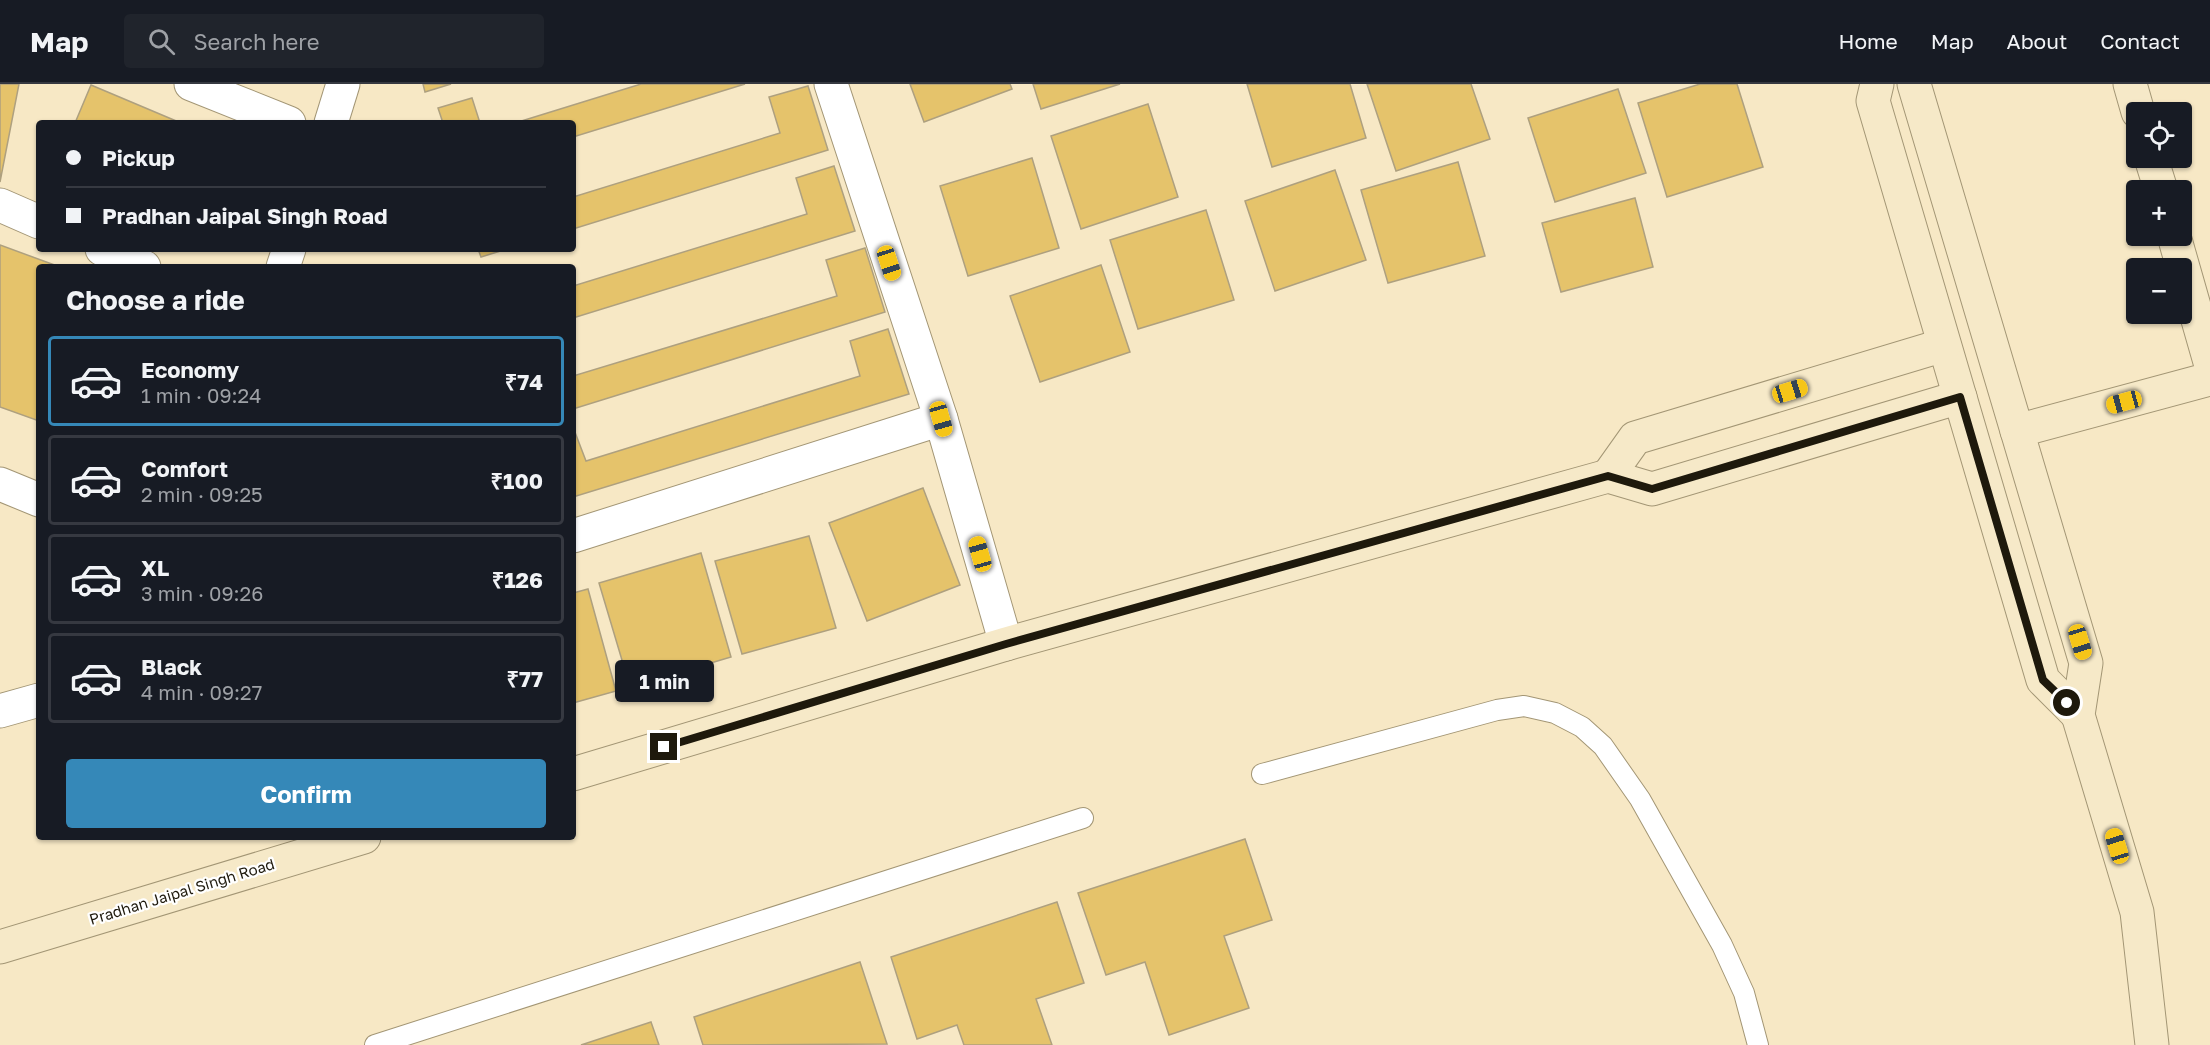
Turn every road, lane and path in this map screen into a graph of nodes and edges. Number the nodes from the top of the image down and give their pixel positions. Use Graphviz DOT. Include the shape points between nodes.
graph roads {
  1 [pos="191,84"];
  2 [pos="344,84"];
  3 [pos="831,84"];
  4 [pos="1877,84"];
  5 [pos="1914,84"];
  6 [pos="2130,84"];
  7 [pos="2135,102"];
  8 [pos="281,120"];
  9 [pos="332,120"];
  10 [pos="0,205"];
  11 [pos="36,221"];
  12 [pos="2177,246"];
  13 [pos="109,252"];
  14 [pos="137,264"];
  15 [pos="1944,345"];
  16 [pos="2210,362"];
  17 [pos="2210,379"];
  18 [pos="1960,397"];
  19 [pos="941,419"];
  20 [pos="2017,430"];
  21 [pos="1608,476"];
  22 [pos="0,484"];
  23 [pos="36,499"];
  24 [pos="576,535"];
  25 [pos="1006,644"];
  26 [pos="36,701"];
  27 [pos="0,711"];
  28 [pos="2078,715"];
  29 [pos="576,773"];
  30 [pos="1262,774"];
  31 [pos="1083,818"];
  32 [pos="354,840"];
  33 [pos="0,947"];
  34 [pos="375,1045"];
  35 [pos="1758,1045"];
  36 [pos="2152,1045"];
  1 -- 8 [label="street"];
  2 -- 9 [label="street"];
  3 -- 19 [label="street"];
  4 -- 15 [label="street" via="1873,101"];
  5 -- 20 [label="street"];
  6 -- 7 [label="street"];
  10 -- 11 [label="street"];
  12 -- 16 [label="street"];
  13 -- 14 [label="street"];
  15 -- 18 [label="street"];
  15 -- 21 [label="street" via="1635,438"];
  17 -- 20 [label="street"];
  18 -- 21 [label="street" via="1652,489"];
  18 -- 28 [label="street" via="2043,680"];
  19 -- 24 [label="street"];
  19 -- 25 [label="street"];
  20 -- 28 [label="street" via="2086,663"];
  21 -- 25 [label="street"];
  22 -- 23 [label="street"];
  25 -- 29 [label="street"];
  26 -- 27 [label="street"];
  28 -- 36 [label="street" via="2137,912"];
  30 -- 35 [label="lane" via="1524,706 1555,713 1582,727 1604,746 1640,799 1722,945 1744,993"];
  31 -- 34 [label="lane"];
  32 -- 33 [label="street, Pradhan Jaipal Singh Road"];
}
